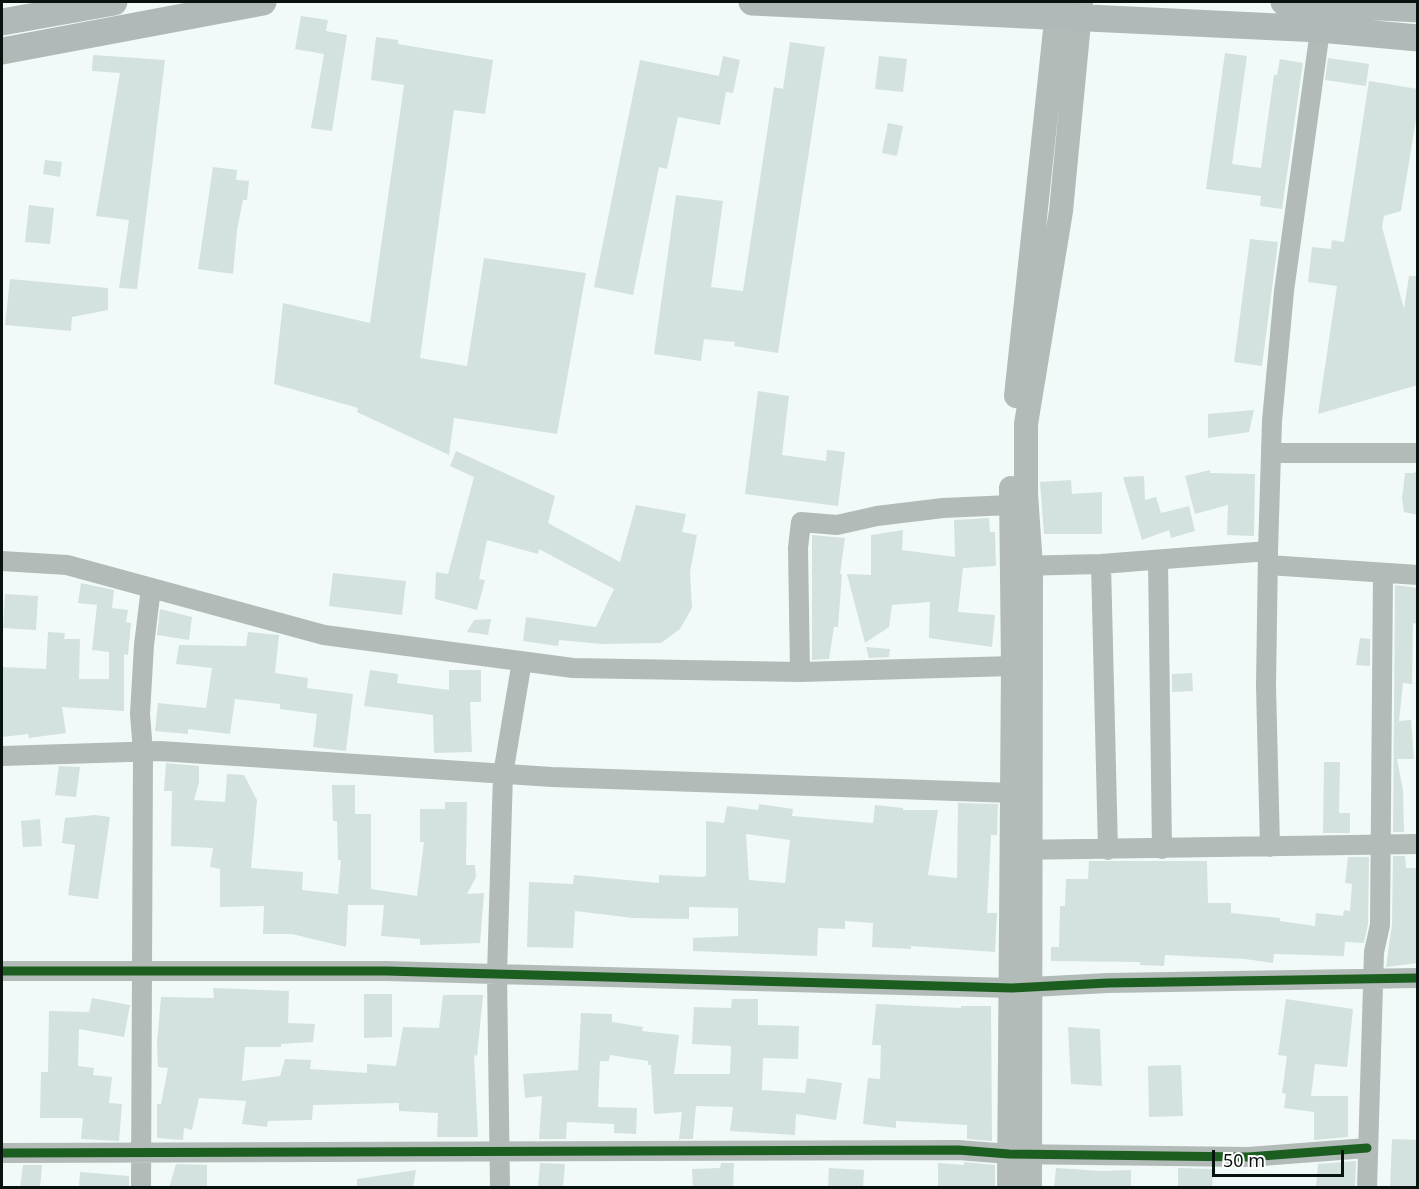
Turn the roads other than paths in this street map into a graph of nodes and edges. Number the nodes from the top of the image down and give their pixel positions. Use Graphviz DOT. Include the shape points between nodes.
graph roads {
  1 [pos="114,2"];
  2 [pos="263,2"];
  3 [pos="753,2"];
  4 [pos="1284,2"];
  5 [pos="1069,9"];
  6 [pos="1418,9"];
  7 [pos="1322,16"];
  8 [pos="2,22"];
  9 [pos="1418,38"];
  10 [pos="2,51"];
  11 [pos="1271,453"];
  12 [pos="1418,453"];
  13 [pos="1011,505"];
  14 [pos="1268,559"];
  15 [pos="1158,560"];
  16 [pos="2,561"];
  17 [pos="1101,564"];
  18 [pos="1022,566"];
  19 [pos="1383,573"];
  20 [pos="1418,575"];
  21 [pos="151,588"];
  22 [pos="522,662"];
  23 [pos="1013,666"];
  24 [pos="800,672"];
  25 [pos="143,752"];
  26 [pos="2,756"];
  27 [pos="502,774"];
  28 [pos="1013,794"];
  29 [pos="1418,844"];
  30 [pos="1381,845"];
  31 [pos="1270,847"];
  32 [pos="1162,849"];
  33 [pos="1021,850"];
  34 [pos="1108,850"];
  35 [pos="2,971"];
  36 [pos="140,971"];
  37 [pos="497,974"];
  38 [pos="1374,978"];
  39 [pos="1418,978"];
  40 [pos="1021,988"];
  41 [pos="1367,1148"];
  42 [pos="500,1150"];
  43 [pos="2,1153"];
  44 [pos="1020,1153"];
  45 [pos="141,1154"];
  46 [pos="141,1188"];
  47 [pos="500,1188"];
  48 [pos="1009,1188"];
  49 [pos="1030,1188"];
  50 [pos="1367,1188"];
  1 -- 8 [label="main road"];
  2 -- 10 [label="main road"];
  3 -- 5 [label="main road"];
  4 -- 7 [label="main road"];
  5 -- 7 [label="main road"];
  5 -- 13 [label="street" via="1017,380"];
  5 -- 18 [label="street" via="1060,211 1026,424"];
  6 -- 7 [label="main road"];
  7 -- 9 [label="main road"];
  7 -- 11 [label="street" via="1284,291"];
  11 -- 12 [label="street"];
  11 -- 14 [label="street"];
  13 -- 18 [label="street"];
  13 -- 24 [label="street" via="944,508 837,525 801,522"];
  14 -- 15 [label="street"];
  14 -- 19 [label="street"];
  14 -- 31 [label="street"];
  15 -- 17 [label="street"];
  15 -- 32 [label="street"];
  16 -- 21 [label="street" via="67,565"];
  17 -- 18 [label="street"];
  17 -- 34 [label="street"];
  18 -- 23 [label="street"];
  18 -- 33 [label="street"];
  19 -- 20 [label="street"];
  19 -- 30 [label="street"];
  21 -- 22 [label="street" via="324,635"];
  21 -- 25 [label="street" via="141,702"];
  22 -- 24 [label="street" via="573,668"];
  22 -- 27 [label="street"];
  23 -- 24 [label="street"];
  23 -- 28 [label="street"];
  25 -- 26 [label="street"];
  25 -- 27 [label="street"];
  25 -- 36 [label="street"];
  27 -- 28 [label="street"];
  27 -- 37 [label="street"];
  28 -- 33 [label="street"];
  29 -- 30 [label="street"];
  30 -- 31 [label="street"];
  30 -- 38 [label="street" via="1380,925"];
  31 -- 32 [label="street"];
  32 -- 34 [label="street"];
  33 -- 34 [label="street"];
  33 -- 40 [label="street"];
  35 -- 36 [label="street"];
  36 -- 37 [label="street"];
  36 -- 45 [label="street"];
  37 -- 40 [label="street"];
  37 -- 42 [label="street"];
  38 -- 39 [label="street"];
  38 -- 40 [label="street"];
  38 -- 41 [label="street"];
  40 -- 44 [label="street"];
  41 -- 44 [label="street" via="1248,1157"];
  41 -- 50 [label="street"];
  42 -- 44 [label="street"];
  42 -- 45 [label="street"];
  42 -- 47 [label="street"];
  43 -- 45 [label="street"];
  44 -- 48 [label="street"];
  44 -- 49 [label="street"];
  45 -- 46 [label="street"];
}
